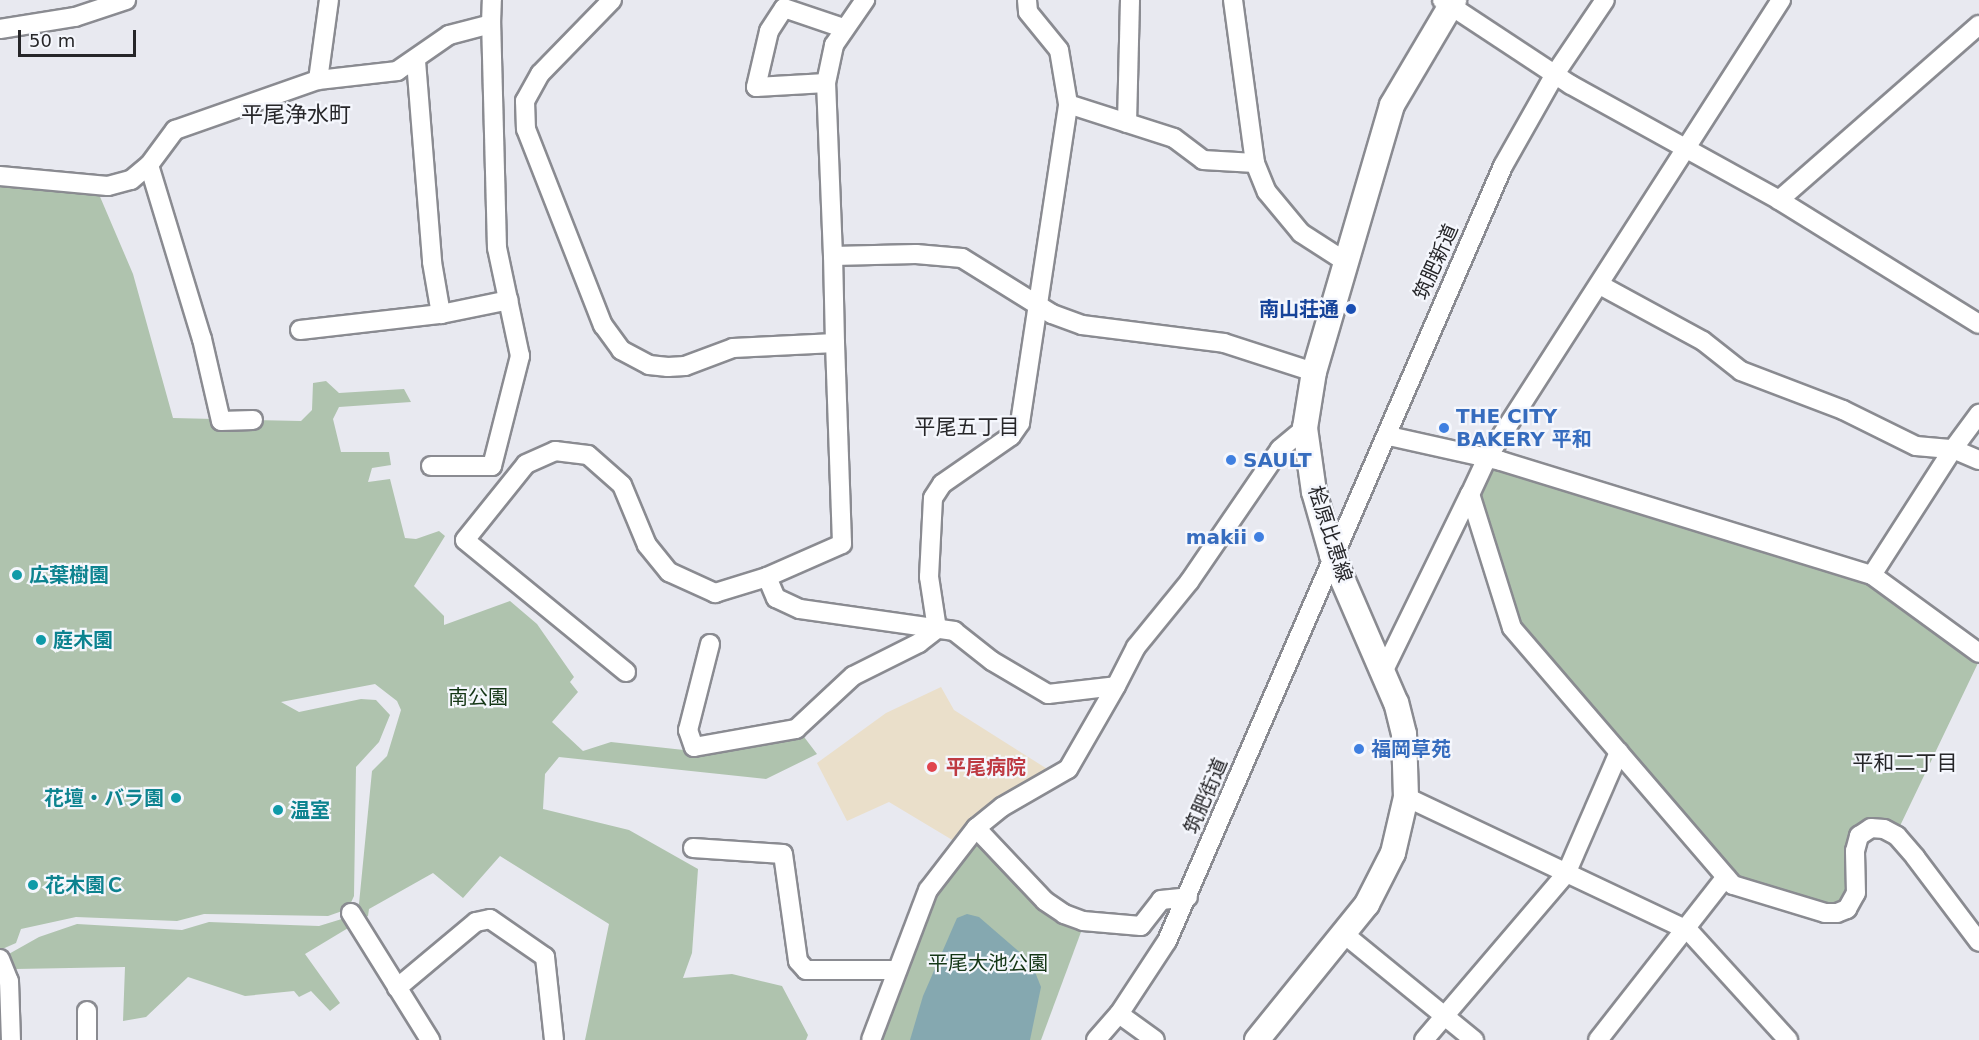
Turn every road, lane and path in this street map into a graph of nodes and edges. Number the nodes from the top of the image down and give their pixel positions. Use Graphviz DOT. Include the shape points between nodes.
graph roads {
  1 [pos="126,0"];
  2 [pos="329,0"];
  3 [pos="492,0"];
  4 [pos="612,0"];
  5 [pos="865,0"];
  6 [pos="1027,0"];
  7 [pos="1130,0"];
  8 [pos="1233,0"];
  9 [pos="1605,0"];
  10 [pos="1781,0"];
  11 [pos="1449,2"];
  12 [pos="491,24"];
  13 [pos="1979,25"];
  14 [pos="843,28"];
  15 [pos="0,29"];
  16 [pos="416,61"];
  17 [pos="1555,74"];
  18 [pos="318,80"];
  19 [pos="826,83"];
  20 [pos="1068,104"];
  21 [pos="1127,123"];
  22 [pos="1688,148"];
  23 [pos="1255,163"];
  24 [pos="149,165"];
  25 [pos="0,176"];
  26 [pos="1779,200"];
  27 [pos="832,256"];
  28 [pos="1346,262"];
  29 [pos="1600,285"];
  30 [pos="509,300"];
  31 [pos="1039,306"];
  32 [pos="441,314"];
  33 [pos="1979,324"];
  34 [pos="300,330"];
  35 [pos="835,343"];
  36 [pos="1314,372"];
  37 [pos="1979,414"];
  38 [pos="253,420"];
  39 [pos="1305,428"];
  40 [pos="1389,436"];
  41 [pos="1953,449"];
  42 [pos="1487,458"];
  43 [pos="1979,460"];
  44 [pos="432,466"];
  45 [pos="1470,494"];
  46 [pos="1332,555"];
  47 [pos="1872,575"];
  48 [pos="767,577"];
  49 [pos="937,629"];
  50 [pos="710,644"];
  51 [pos="1979,653"];
  52 [pos="1384,670"];
  53 [pos="626,672"];
  54 [pos="1116,686"];
  55 [pos="1619,752"];
  56 [pos="1406,797"];
  57 [pos="976,828"];
  58 [pos="693,848"];
  59 [pos="1566,874"];
  60 [pos="1726,878"];
  61 [pos="1188,897"];
  62 [pos="351,913"];
  63 [pos="1688,930"];
  64 [pos="1344,934"];
  65 [pos="1979,942"];
  66 [pos="0,959"];
  67 [pos="897,970"];
  68 [pos="397,988"];
  69 [pos="87,1011"];
  70 [pos="1119,1014"];
  71 [pos="1445,1017"];
  72 [pos="11,1040"];
  73 [pos="87,1040"];
  74 [pos="430,1040"];
  75 [pos="554,1040"];
  76 [pos="871,1040"];
  77 [pos="1096,1040"];
  78 [pos="1155,1040"];
  79 [pos="1257,1040"];
  80 [pos="1424,1040"];
  81 [pos="1474,1040"];
  82 [pos="1598,1040"];
  83 [pos="1787,1040"];
  1 -- 15 [label="street" via="75,17"];
  2 -- 18 [label="street"];
  3 -- 12 [label="street"];
  4 -- 35 [label="street" via="540,74 525,101 526,129 603,325 627,354 649,365 668,367 685,366 732,348"];
  5 -- 14 [label="street"];
  6 -- 20 [label="street" via="1028,12 1059,50"];
  7 -- 21 [label="street"];
  8 -- 23 [label="street"];
  9 -- 17 [label="street, 筑肥新道"];
  10 -- 22 [label="street"];
  11 -- 17 [label="street"];
  11 -- 28 [label="main road, 桧原比恵線" via="1392,105"];
  12 -- 16 [label="street" via="449,35"];
  12 -- 30 [label="street" via="497,248"];
  13 -- 26 [label="street"];
  14 -- 19 [label="street" via="834,45"];
  14 -- 19 [label="street" via="784,8 769,31 756,87"];
  16 -- 18 [label="street" via="397,71"];
  16 -- 32 [label="street" via="432,262"];
  17 -- 22 [label="street"];
  17 -- 40 [label="street, 筑肥新道" via="1503,166"];
  18 -- 24 [label="street" via="175,130"];
  19 -- 27 [label="street"];
  20 -- 21 [label="street"];
  20 -- 31 [label="street"];
  21 -- 23 [label="street" via="1174,138 1203,160"];
  22 -- 26 [label="street"];
  22 -- 29 [label="street"];
  23 -- 28 [label="street" via="1280,212 1301,233"];
  24 -- 25 [label="street" via="131,180 108,186"];
  24 -- 38 [label="street" via="202,339 221,421"];
  26 -- 33 [label="street"];
  27 -- 31 [label="street" via="916,254 962,258"];
  27 -- 35 [label="street"];
  28 -- 36 [label="main road, 桧原比恵線"];
  29 -- 41 [label="street" via="1703,341 1741,371 1843,410 1916,446"];
  29 -- 42 [label="street"];
  30 -- 32 [label="street"];
  30 -- 44 [label="street" via="520,356 492,466"];
  31 -- 36 [label="street" via="1082,326 1224,343"];
  31 -- 49 [label="street" via="1020,423 1011,436 942,484 933,498 929,577"];
  32 -- 34 [label="street"];
  35 -- 48 [label="street" via="842,544"];
  36 -- 39 [label="main road, 桧原比恵線"];
  37 -- 41 [label="street"];
  39 -- 46 [label="main road, 桧原比恵線" via="1314,492"];
  39 -- 54 [label="street" via="1280,449 1189,582 1136,647"];
  40 -- 42 [label="street"];
  40 -- 46 [label="street, 筑肥新道"];
  41 -- 43 [label="street"];
  41 -- 47 [label="street"];
  42 -- 45 [label="street"];
  42 -- 47 [label="street"];
  45 -- 52 [label="street"];
  45 -- 55 [label="street" via="1512,628"];
  46 -- 52 [label="main road, 桧原比恵線"];
  46 -- 61 [label="street, 筑肥街道"];
  47 -- 51 [label="street"];
  48 -- 49 [label="street" via="776,598 800,609"];
  48 -- 53 [label="street" via="716,592 669,572 647,545 622,485 588,455 555,451 526,464 465,540"];
  49 -- 50 [label="street" via="919,643 853,676 796,729 694,747 688,730"];
  49 -- 54 [label="street" via="954,631 992,662 1048,694"];
  52 -- 56 [label="main road, 桧原比恵線" via="1404,734"];
  54 -- 57 [label="street" via="1068,769 1002,807"];
  55 -- 59 [label="street"];
  55 -- 60 [label="street"];
  56 -- 59 [label="street"];
  56 -- 64 [label="main road, 桧原比恵線" via="1393,853 1367,904"];
  57 -- 61 [label="street" via="1045,901 1083,921 1141,926 1161,900"];
  57 -- 67 [label="street" via="928,890"];
  58 -- 67 [label="street" via="783,854 798,961 806,970"];
  59 -- 63 [label="street"];
  59 -- 71 [label="street"];
  60 -- 63 [label="street"];
  60 -- 65 [label="street" via="1733,885 1825,914 1837,913 1847,909 1856,893 1855,851 1859,836 1871,828 1884,829 1897,836 1915,857"];
  61 -- 70 [label="street, 筑肥街道" via="1167,941"];
  62 -- 68 [label="street"];
  63 -- 82 [label="street"];
  63 -- 83 [label="street"];
  64 -- 71 [label="street"];
  64 -- 79 [label="main road, 桧原比恵線"];
  66 -- 72 [label="street" via="9,981"];
  67 -- 76 [label="street"];
  68 -- 74 [label="street"];
  68 -- 75 [label="street" via="476,922 490,919 545,957"];
  69 -- 73 [label="street"];
  70 -- 77 [label="street, 筑肥街道"];
  70 -- 78 [label="street"];
  71 -- 80 [label="street"];
  71 -- 81 [label="street"];
}
